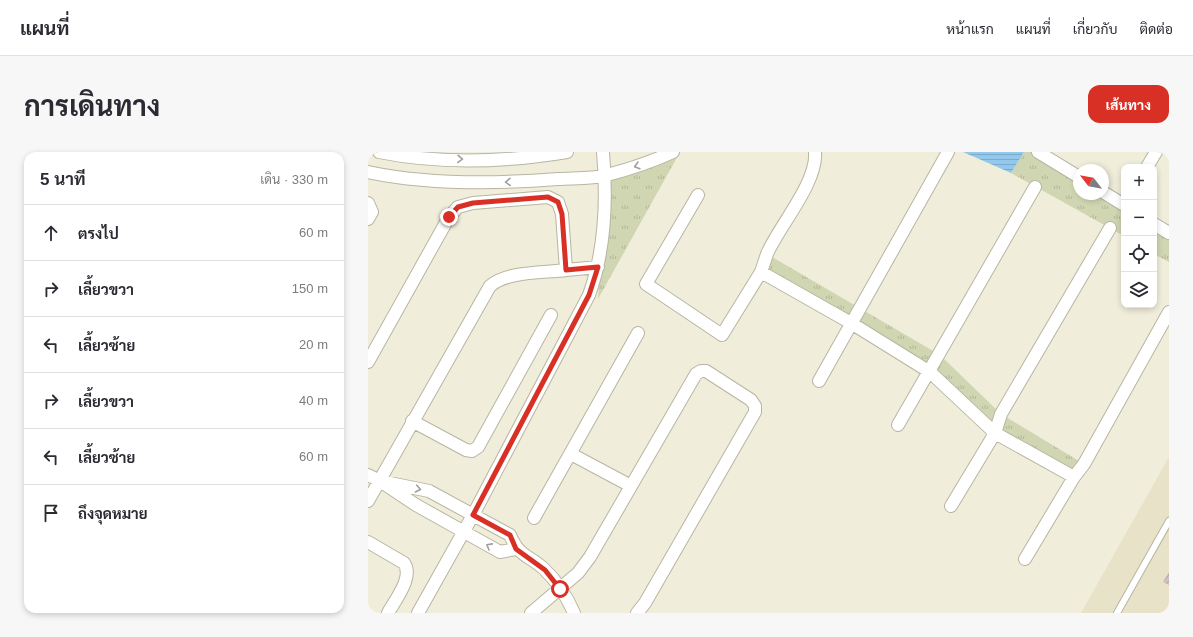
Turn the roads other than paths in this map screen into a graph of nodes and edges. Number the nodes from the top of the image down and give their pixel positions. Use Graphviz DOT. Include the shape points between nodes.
graph roads {
  1 [pos="379,152"];
  2 [pos="567,152"];
  3 [pos="603,152"];
  4 [pos="673,152"];
  5 [pos="815,152"];
  6 [pos="948,152"];
  7 [pos="1038,152"];
  8 [pos="1156,152"];
  9 [pos="1149,164"];
  10 [pos="368,172"];
  11 [pos="1073,173"];
  12 [pos="605,176"];
  13 [pos="1035,187"];
  14 [pos="698,195"];
  15 [pos="1109,196"];
  16 [pos="368,203"];
  17 [pos="1121,203"];
  18 [pos="368,219"];
  19 [pos="1157,226"];
  20 [pos="1110,228"];
  21 [pos="1169,234"];
  22 [pos="598,267"];
  23 [pos="566,270"];
  24 [pos="761,272"];
  25 [pos="1169,312"];
  26 [pos="551,315"];
  27 [pos="851,323"];
  28 [pos="638,333"];
  29 [pos="368,362"];
  30 [pos="930,372"];
  31 [pos="819,381"];
  32 [pos="412,421"];
  33 [pos="898,425"];
  34 [pos="995,433"];
  35 [pos="571,454"];
  36 [pos="368,475"];
  37 [pos="1074,477"];
  38 [pos="380,481"];
  39 [pos="631,486"];
  40 [pos="368,501"];
  41 [pos="951,506"];
  42 [pos="473,515"];
  43 [pos="534,518"];
  44 [pos="1169,521"];
  45 [pos="464,532"];
  46 [pos="368,542"];
  47 [pos="516,549"];
  48 [pos="1026,559"];
  49 [pos="560,589"];
  50 [pos="388,613"];
  51 [pos="418,613"];
  52 [pos="531,613"];
  53 [pos="574,613"];
  54 [pos="637,613"];
  55 [pos="1117,613"];
  1 -- 2 [label="street, one-way" via="434,159 486,160"];
  3 -- 12 [label="street"];
  4 -- 12 [label="street, one-way"];
  5 -- 24 [label="street" via="811,176 767,254"];
  6 -- 27 [label="street"];
  7 -- 11 [label="street"];
  8 -- 9 [label="street"];
  12 -- 10 [label="street, one-way" via="475,183 403,179"];
  12 -- 22 [label="street"];
  13 -- 30 [label="street"];
  14 -- 24 [label="street" via="646,284 722,335"];
  15 -- 17 [label="street"];
  16 -- 18 [label="street" via="372,212"];
  19 -- 21 [label="street"];
  20 -- 34 [label="street" via="1001,414"];
  22 -- 23 [label="street"];
  22 -- 42 [label="street" via="589,295"];
  23 -- 29 [label="street" via="562,214 558,202 548,197 473,203 458,207 449,217"];
  23 -- 32 [label="street" via="507,276 490,286"];
  24 -- 27 [label="street"];
  25 -- 37 [label="street" via="1084,464"];
  26 -- 32 [label="street" via="478,447 472,451 466,450"];
  27 -- 30 [label="street"];
  27 -- 31 [label="street"];
  28 -- 35 [label="street"];
  30 -- 33 [label="street"];
  30 -- 34 [label="street"];
  32 -- 38 [label="street"];
  34 -- 37 [label="street"];
  34 -- 41 [label="street"];
  35 -- 39 [label="street"];
  35 -- 43 [label="street"];
  36 -- 38 [label="street"];
  37 -- 48 [label="street"];
  38 -- 40 [label="street"];
  38 -- 42 [label="street, one-way" via="429,491"];
  38 -- 45 [label="street"];
  39 -- 49 [label="street" via="590,557 578,573"];
  39 -- 54 [label="street" via="696,374 706,371 751,400 755,412"];
  42 -- 45 [label="street"];
  42 -- 47 [label="street" via="510,535"];
  44 -- 55 [label="lane"];
  47 -- 45 [label="street, one-way" via="500,552"];
  45 -- 51 [label="street"];
  46 -- 50 [label="street" via="407,566 406,581"];
  47 -- 49 [label="street" via="545,570"];
  49 -- 52 [label="street"];
  49 -- 53 [label="street" via="567,597"];
}
